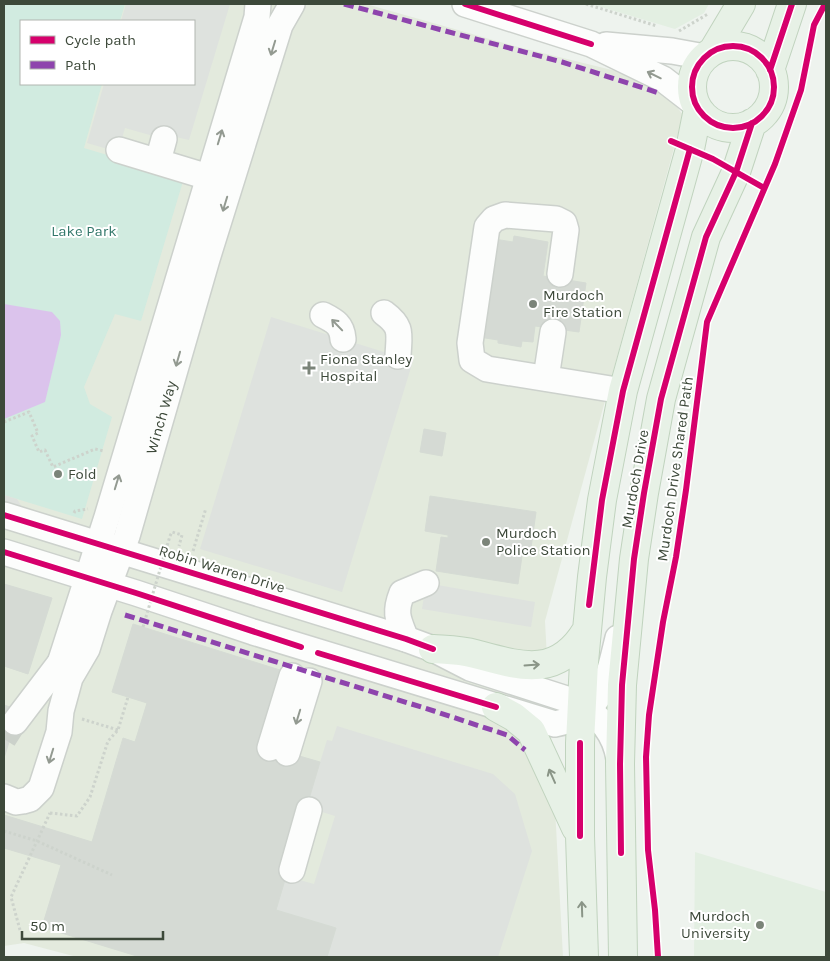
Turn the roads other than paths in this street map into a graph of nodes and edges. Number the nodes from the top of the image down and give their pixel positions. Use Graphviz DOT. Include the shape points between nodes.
graph roads {
  1 [pos="258,4"];
  2 [pos="292,4"];
  3 [pos="465,4"];
  4 [pos="741,4"];
  5 [pos="792,4"];
  6 [pos="591,44"];
  7 [pos="709,54"];
  8 [pos="770,70"];
  9 [pos="696,106"];
  10 [pos="752,123"];
  11 [pos="208,170"];
  12 [pos="200,269"];
  13 [pos="560,274"];
  14 [pos="324,314"];
  15 [pos="391,322"];
  16 [pos="553,332"];
  17 [pos="343,339"];
  18 [pos="398,356"];
  19 [pos="546,378"];
  20 [pos="623,391"];
  21 [pos="662,399"];
  22 [pos="4,515"];
  23 [pos="4,552"];
  24 [pos="103,568"];
  25 [pos="426,584"];
  26 [pos="136,593"];
  27 [pos="630,594"];
  28 [pos="321,613"];
  29 [pos="379,630"];
  30 [pos="586,631"];
  31 [pos="406,639"];
  32 [pos="433,649"];
  33 [pos="310,650"];
  34 [pos="404,678"];
  35 [pos="300,679"];
  36 [pos="496,706"];
  37 [pos="584,708"];
  38 [pos="71,719"];
  39 [pos="278,750"];
  40 [pos="620,764"];
  41 [pos="4,798"];
  42 [pos="317,812"];
  43 [pos="580,836"];
  44 [pos="299,872"];
  45 [pos="624,954"];
  46 [pos="584,957"];
  11 -- 1 [label="street, Winch Way, one-way" via="257,17"];
  2 -- 12 [label="street, Winch Way, one-way" via="280,25"];
  3 -- 6 [label="street"];
  4 -- 7 [label="main road, Murdoch Drive"];
  5 -- 8 [label="main road, Murdoch Drive"];
  6 -- 7 [label="street"];
  9 -- 6 [label="street, one-way" via="663,80"];
  7 -- 8 [label="main road" via="726,46 739,46 763,59"];
  7 -- 9 [label="main road, Murdoch Drive" via="696,69 692,80"];
  8 -- 10 [label="main road, Murdoch Drive" via="774,82 770,106"];
  9 -- 10 [label="main road" via="717,125 729,128"];
  9 -- 20 [label="main road, Murdoch Drive" via="690,149"];
  10 -- 21 [label="main road, Murdoch Drive" via="736,172 706,237"];
  11 -- 11 [label="street" via="120,144 162,145"];
  11 -- 12 [label="street, Winch Way"];
  12 -- 24 [label="street, Winch Way, one-way"];
  24 -- 12 [label="street, Winch Way, one-way" via="171,301"];
  13 -- 19 [label="street" via="566,230 564,223 556,219 505,215 494,219 487,227 470,343 472,360 487,369"];
  17 -- 14 [label="street, one-way" via="343,331"];
  15 -- 18 [label="street"];
  16 -- 19 [label="street"];
  19 -- 20 [label="street"];
  20 -- 21 [label="main road"];
  20 -- 30 [label="main road, Murdoch Drive" via="602,500"];
  21 -- 27 [label="main road, Murdoch Drive" via="644,493"];
  22 -- 24 [label="street, Robin Warren Drive" via="74,536"];
  23 -- 24 [label="street, Robin Warren Drive"];
  24 -- 26 [label="street" via="126,589"];
  24 -- 26 [label="street" via="106,600 120,592"];
  24 -- 28 [label="street, Robin Warren Drive"];
  24 -- 38 [label="street, Winch Way" via="86,649 70,678"];
  24 -- 38 [label="street, Winch Way" via="76,643 18,718 30,704 42,702"];
  25 -- 31 [label="street" via="402,593 396,606"];
  26 -- 33 [label="street"];
  27 -- 37 [label="street" via="607,680 598,699"];
  27 -- 40 [label="main road, Murdoch Drive" via="622,685"];
  28 -- 29 [label="street, Robin Warren Drive"];
  28 -- 33 [label="street"];
  29 -- 31 [label="street, Robin Warren Drive"];
  29 -- 34 [label="street" via="384,652"];
  32 -- 30 [label="main road, one-way" via="473,653 519,666 535,665 553,662 570,653"];
  30 -- 37 [label="main road, Murdoch Drive"];
  31 -- 32 [label="street, Robin Warren Drive"];
  32 -- 37 [label="street, Robin Warren Drive" via="470,668"];
  33 -- 34 [label="street"];
  34 -- 36 [label="street"];
  35 -- 39 [label="street"];
  36 -- 37 [label="street" via="556,724 566,722"];
  43 -- 36 [label="main road, one-way" via="531,731"];
  37 -- 40 [label="street, Robin Warren Drive" via="600,718 608,728"];
  37 -- 43 [label="main road, Murdoch Drive"];
  38 -- 41 [label="street, Winch Way, one-way" via="59,732 41,788 24,801"];
  40 -- 45 [label="main road, Murdoch Drive"];
  42 -- 44 [label="street"];
  46 -- 43 [label="main road, Murdoch Drive, one-way"];
}
